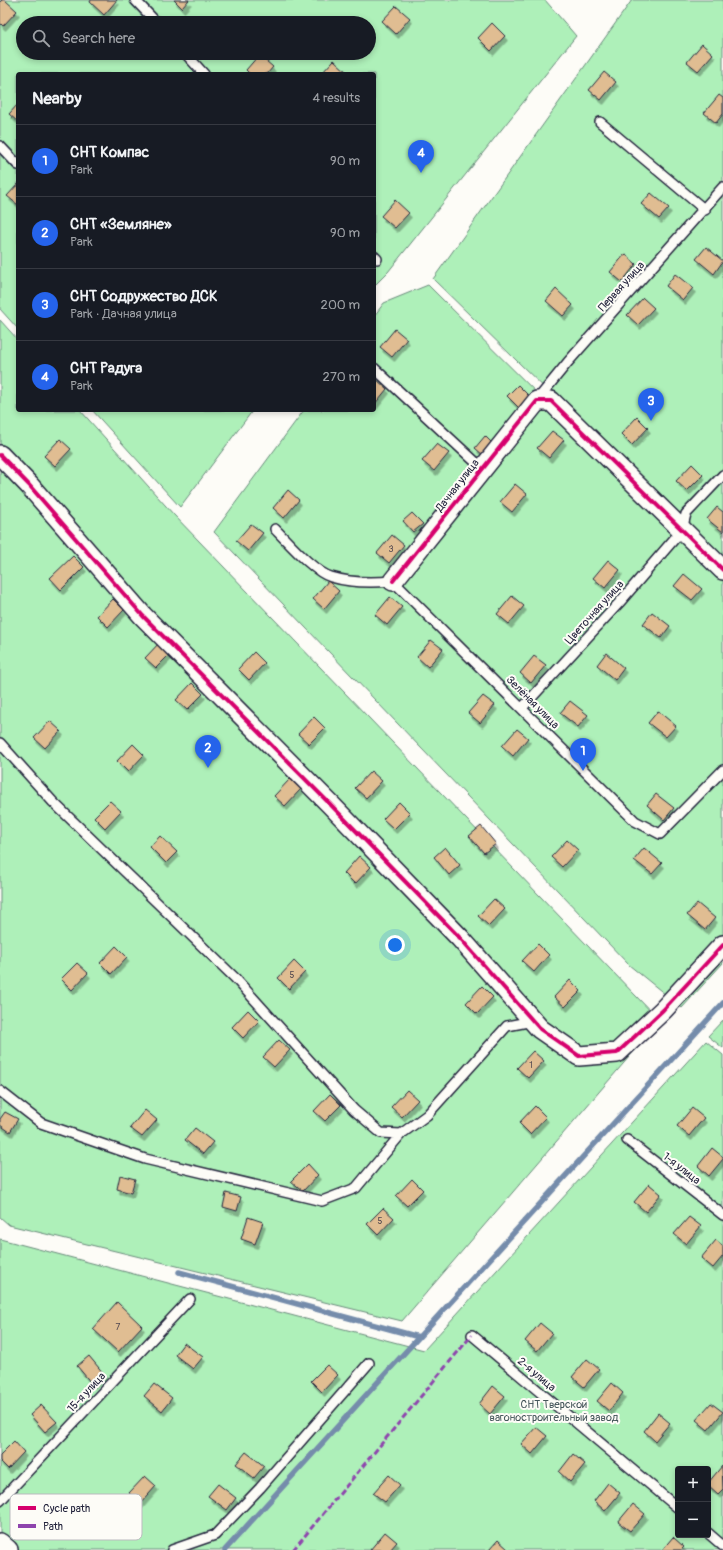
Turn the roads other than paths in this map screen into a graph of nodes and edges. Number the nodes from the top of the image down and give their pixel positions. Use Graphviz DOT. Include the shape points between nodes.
graph roads {
  1 [pos="135,0"];
  2 [pos="150,16"];
  3 [pos="191,60"];
  4 [pos="202,72"];
  5 [pos="600,122"];
  6 [pos="0,146"];
  7 [pos="16,163"];
  8 [pos="723,188"];
  9 [pos="705,210"];
  10 [pos="376,370"];
  11 [pos="537,400"];
  12 [pos="0,455"];
  13 [pos="482,468"];
  14 [pos="723,475"];
  15 [pos="275,529"];
  16 [pos="682,530"];
  17 [pos="723,570"];
  18 [pos="392,581"];
  19 [pos="522,708"];
  20 [pos="0,743"];
  21 [pos="723,770"];
  22 [pos="723,945"];
  23 [pos="533,1021"];
  24 [pos="0,1091"];
  25 [pos="401,1134"];
  26 [pos="627,1140"];
  27 [pos="723,1215"];
  28 [pos="190,1299"];
  29 [pos="472,1335"];
  30 [pos="369,1363"];
  31 [pos="0,1501"];
  32 [pos="675,1505"];
  33 [pos="711,1536"];
  34 [pos="0,1543"];
  35 [pos="723,1546"];
  36 [pos="8,1550"];
  37 [pos="172,1550"];
  1 -- 2 [label="lane"];
  3 -- 4 [label="lane"];
  5 -- 9 [label="lane"];
  6 -- 7 [label="lane"];
  8 -- 9 [label="lane, Первая улица"];
  9 -- 11 [label="lane, Первая улица"];
  10 -- 13 [label="lane"];
  11 -- 13 [label="street, Дачная улица"];
  11 -- 16 [label="street" via="552,401"];
  12 -- 23 [label="street" via="143,616 460,938"];
  13 -- 18 [label="street, Дачная улица"];
  14 -- 16 [label="lane" via="686,514"];
  15 -- 18 [label="lane" via="304,558 330,577 368,583"];
  16 -- 17 [label="street"];
  16 -- 19 [label="lane, Цветочная улица" via="620,603"];
  18 -- 19 [label="lane, Зелёная улица"];
  19 -- 21 [label="lane, Зелёная улица" via="635,821 660,834"];
  20 -- 25 [label="lane" via="53,802 235,978 354,1110 381,1133"];
  22 -- 23 [label="street" via="663,1010 617,1053 579,1056 540,1029"];
  23 -- 25 [label="lane" via="507,1026 427,1115"];
  24 -- 25 [label="lane" via="41,1123 145,1159 322,1202 356,1188"];
  26 -- 27 [label="lane, 1-я улица"];
  28 -- 31 [label="lane, 15-я улица"];
  29 -- 32 [label="lane, 2-я улица"];
  30 -- 37 [label="lane" via="260,1488 215,1535"];
  33 -- 35 [label="lane"];
  34 -- 36 [label="street"];
}
